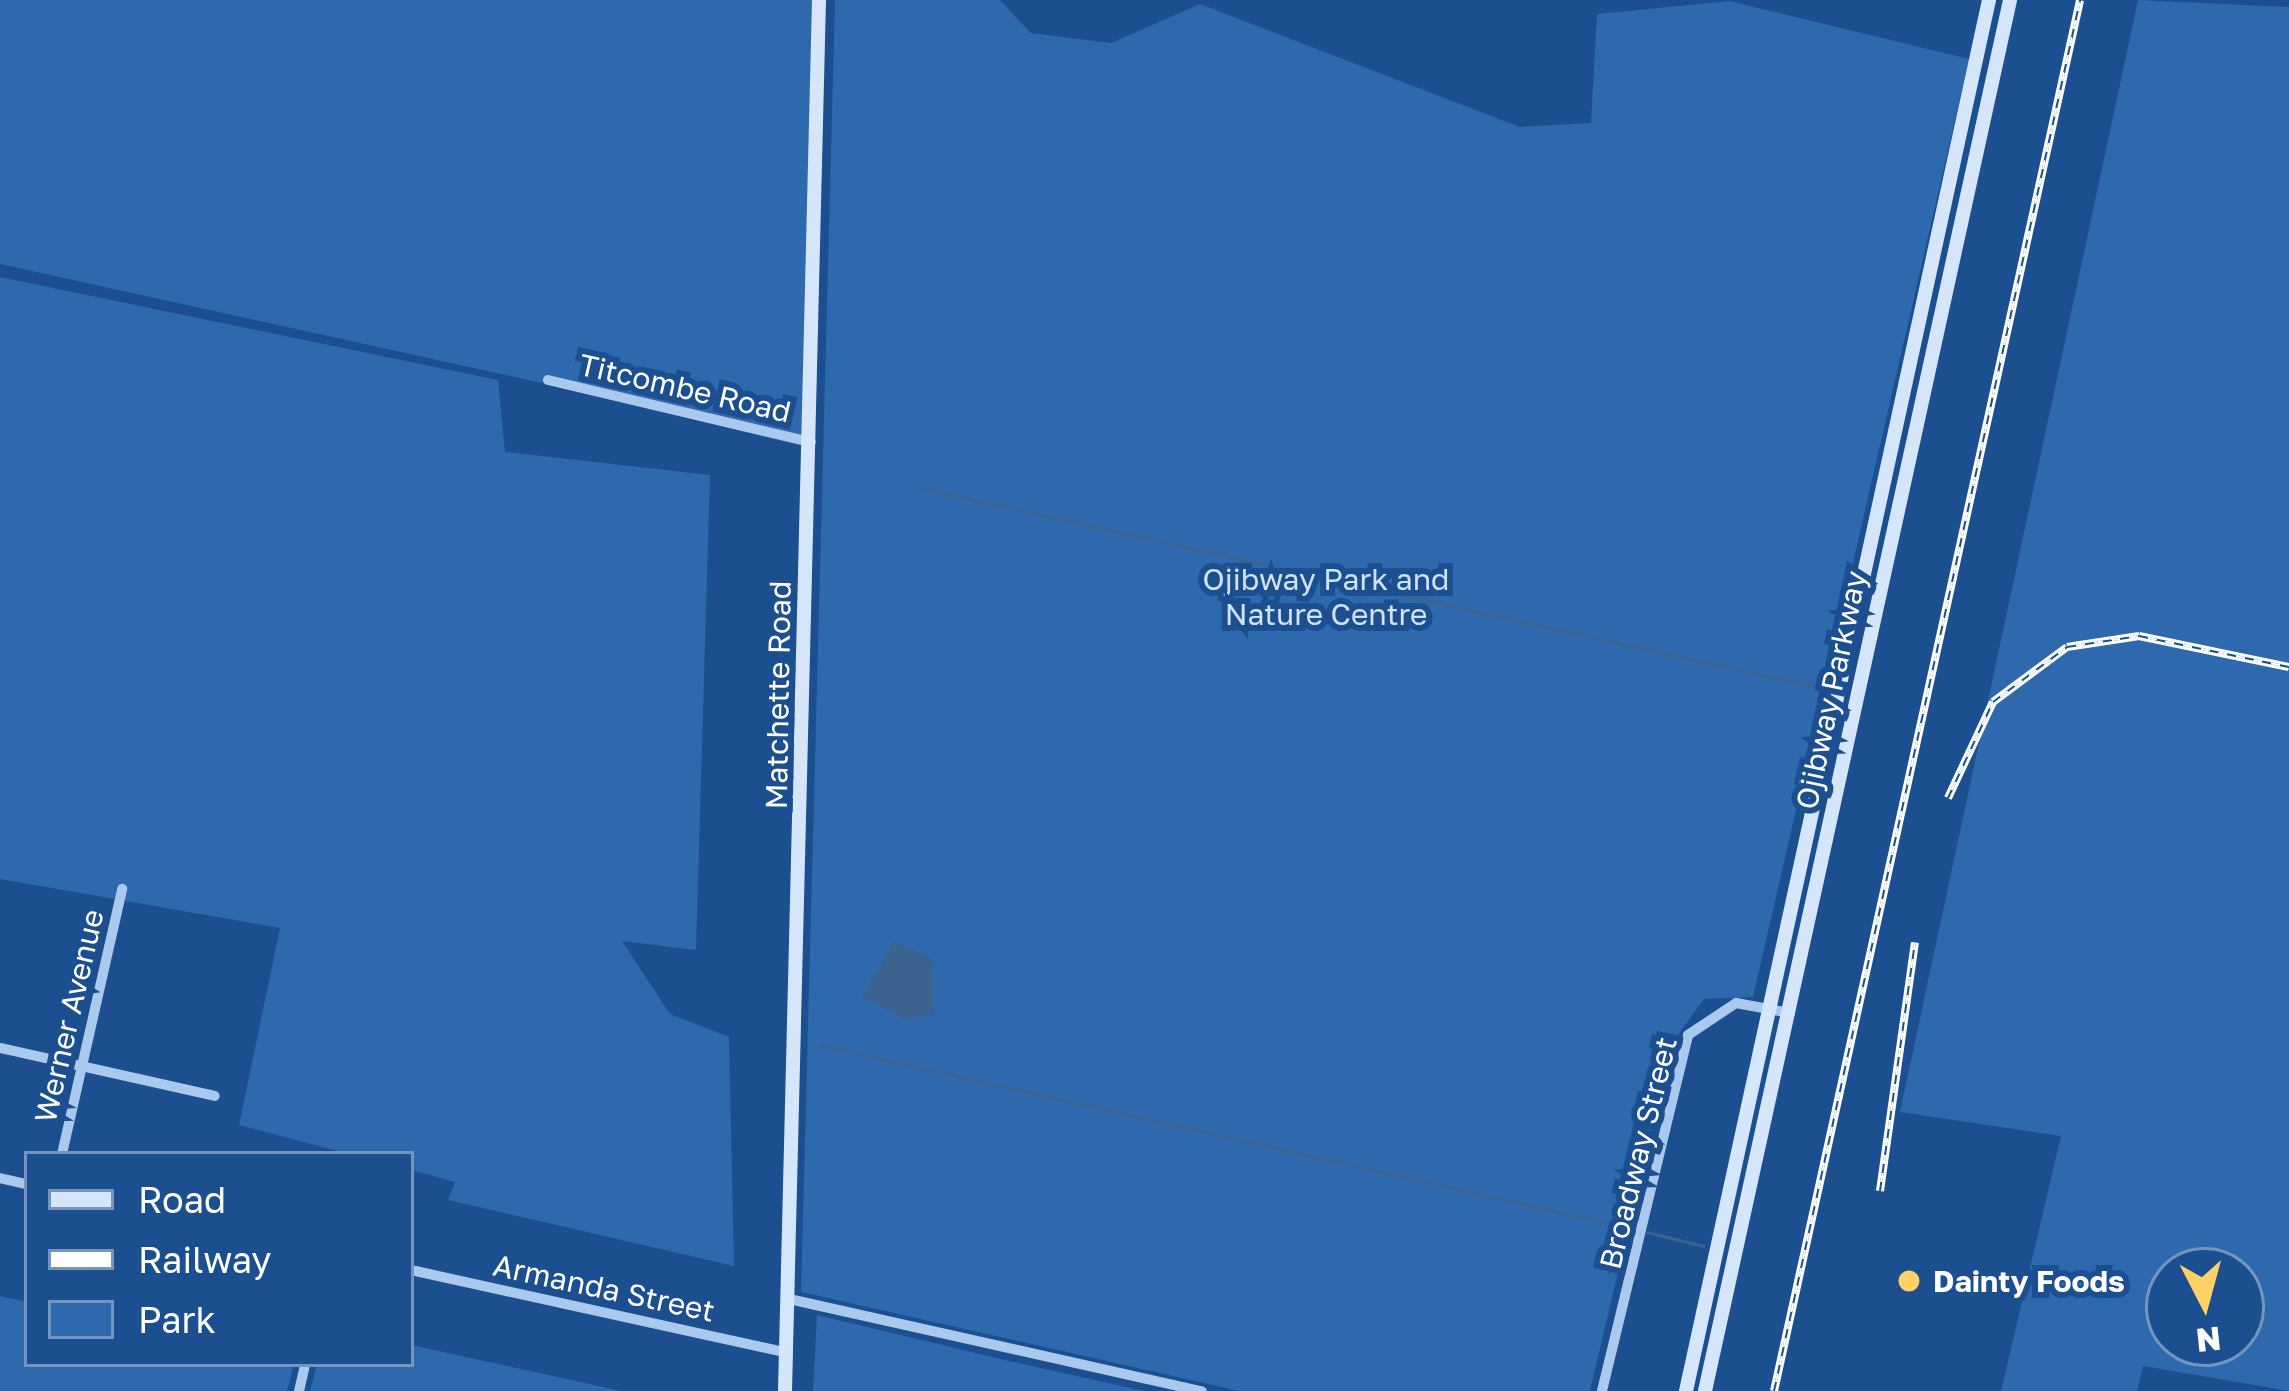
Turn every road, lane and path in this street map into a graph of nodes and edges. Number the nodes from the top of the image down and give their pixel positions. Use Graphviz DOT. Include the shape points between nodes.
graph roads {
  1 [pos="820,0"];
  2 [pos="1989,0"];
  3 [pos="2010,0"];
  4 [pos="548,380"];
  5 [pos="811,442"];
  6 [pos="122,889"];
  7 [pos="1768,1007"];
  8 [pos="1790,1013"];
  9 [pos="0,1048"];
  10 [pos="82,1066"];
  11 [pos="215,1096"];
  12 [pos="63,1151"];
  13 [pos="414,1271"];
  14 [pos="789,1299"];
  15 [pos="787,1353"];
  16 [pos="785,1391"];
  17 [pos="1202,1391"];
  18 [pos="1602,1391"];
  19 [pos="1686,1391"];
  20 [pos="1706,1391"];
  1 -- 5 [label="main road, Matchette Road"];
  2 -- 7 [label="main road, Ojibway Parkway"];
  3 -- 8 [label="main road, Ojibway Parkway"];
  4 -- 5 [label="street, Titcombe Road"];
  5 -- 14 [label="main road, Matchette Road"];
  6 -- 10 [label="street, Werner Avenue"];
  7 -- 8 [label="street, Broadway Street"];
  7 -- 18 [label="street, Broadway Street" via="1720,1007 1688,1035"];
  7 -- 19 [label="main road, Ojibway Parkway"];
  8 -- 20 [label="main road, Ojibway Parkway"];
  9 -- 10 [label="street"];
  10 -- 11 [label="street"];
  10 -- 12 [label="street, Werner Avenue"];
  13 -- 15 [label="street, Armanda Street"];
  14 -- 15 [label="main road, Matchette Road"];
  14 -- 17 [label="street"];
  15 -- 16 [label="main road, Matchette Road"];
}
